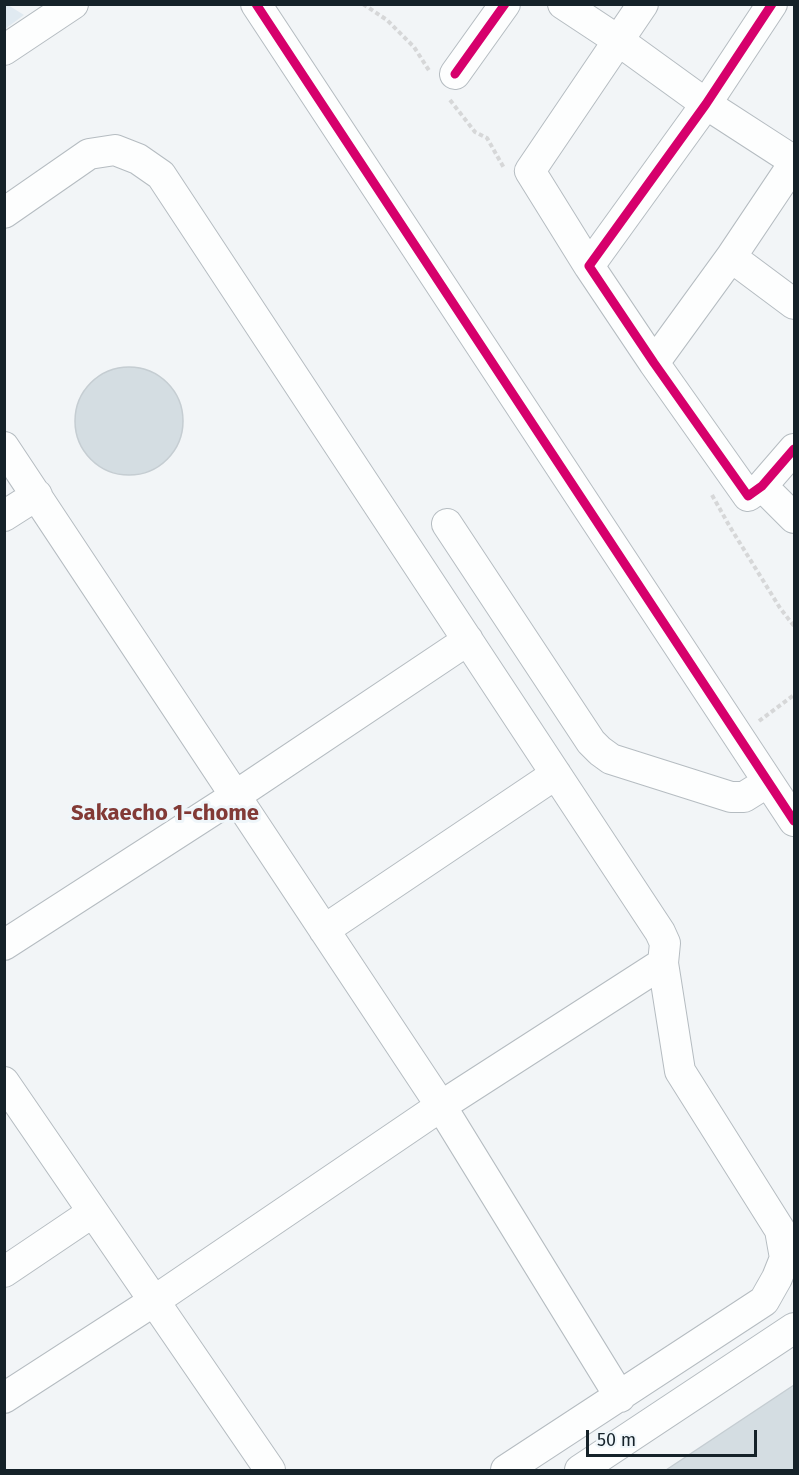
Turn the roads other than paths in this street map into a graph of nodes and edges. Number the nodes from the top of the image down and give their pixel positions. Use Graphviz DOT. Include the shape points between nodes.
graph roads {
  1 [pos="73,4"];
  2 [pos="256,4"];
  3 [pos="505,4"];
  4 [pos="563,4"];
  5 [pos="643,4"];
  6 [pos="772,4"];
  7 [pos="619,41"];
  8 [pos="4,50"];
  9 [pos="455,74"];
  10 [pos="706,104"];
  11 [pos="795,162"];
  12 [pos="4,213"];
  13 [pos="731,257"];
  14 [pos="589,266"];
  15 [pos="795,304"];
  16 [pos="654,363"];
  17 [pos="4,447"];
  18 [pos="793,453"];
  19 [pos="762,486"];
  20 [pos="37,495"];
  21 [pos="4,516"];
  22 [pos="795,518"];
  23 [pos="447,524"];
  24 [pos="468,640"];
  25 [pos="556,774"];
  26 [pos="768,782"];
  27 [pos="235,796"];
  28 [pos="795,821"];
  29 [pos="324,930"];
  30 [pos="4,945"];
  31 [pos="663,963"];
  32 [pos="4,1082"];
  33 [pos="441,1106"];
  34 [pos="93,1212"];
  35 [pos="4,1272"];
  36 [pos="154,1301"];
  37 [pos="795,1328"];
  38 [pos="620,1397"];
  39 [pos="4,1398"];
  40 [pos="270,1470"];
  41 [pos="506,1470"];
  42 [pos="580,1470"];
  1 -- 8 [label="street"];
  2 -- 26 [label="street"];
  3 -- 9 [label="street"];
  4 -- 7 [label="street"];
  5 -- 7 [label="street"];
  6 -- 10 [label="street"];
  7 -- 10 [label="street"];
  7 -- 14 [label="street" via="530,171"];
  10 -- 11 [label="street"];
  10 -- 14 [label="street"];
  11 -- 13 [label="street"];
  12 -- 24 [label="street" via="89,154 115,150 138,159 161,175"];
  13 -- 15 [label="street"];
  13 -- 16 [label="street"];
  14 -- 16 [label="street"];
  16 -- 19 [label="street" via="748,496"];
  17 -- 20 [label="street"];
  18 -- 19 [label="street"];
  19 -- 22 [label="street"];
  20 -- 21 [label="street"];
  20 -- 27 [label="street"];
  23 -- 26 [label="street" via="600,751 611,759 731,797 744,797"];
  24 -- 25 [label="street"];
  24 -- 27 [label="street"];
  25 -- 29 [label="street"];
  25 -- 31 [label="street" via="660,932 665,943"];
  26 -- 28 [label="street"];
  27 -- 29 [label="street"];
  27 -- 30 [label="street"];
  29 -- 33 [label="street"];
  31 -- 33 [label="street"];
  31 -- 38 [label="street" via="680,1071 780,1230 785,1258 764,1301"];
  32 -- 34 [label="street"];
  33 -- 36 [label="street"];
  33 -- 38 [label="street"];
  34 -- 35 [label="street"];
  34 -- 36 [label="street"];
  36 -- 39 [label="street"];
  36 -- 40 [label="street"];
  37 -- 42 [label="street"];
  38 -- 41 [label="street"];
}
